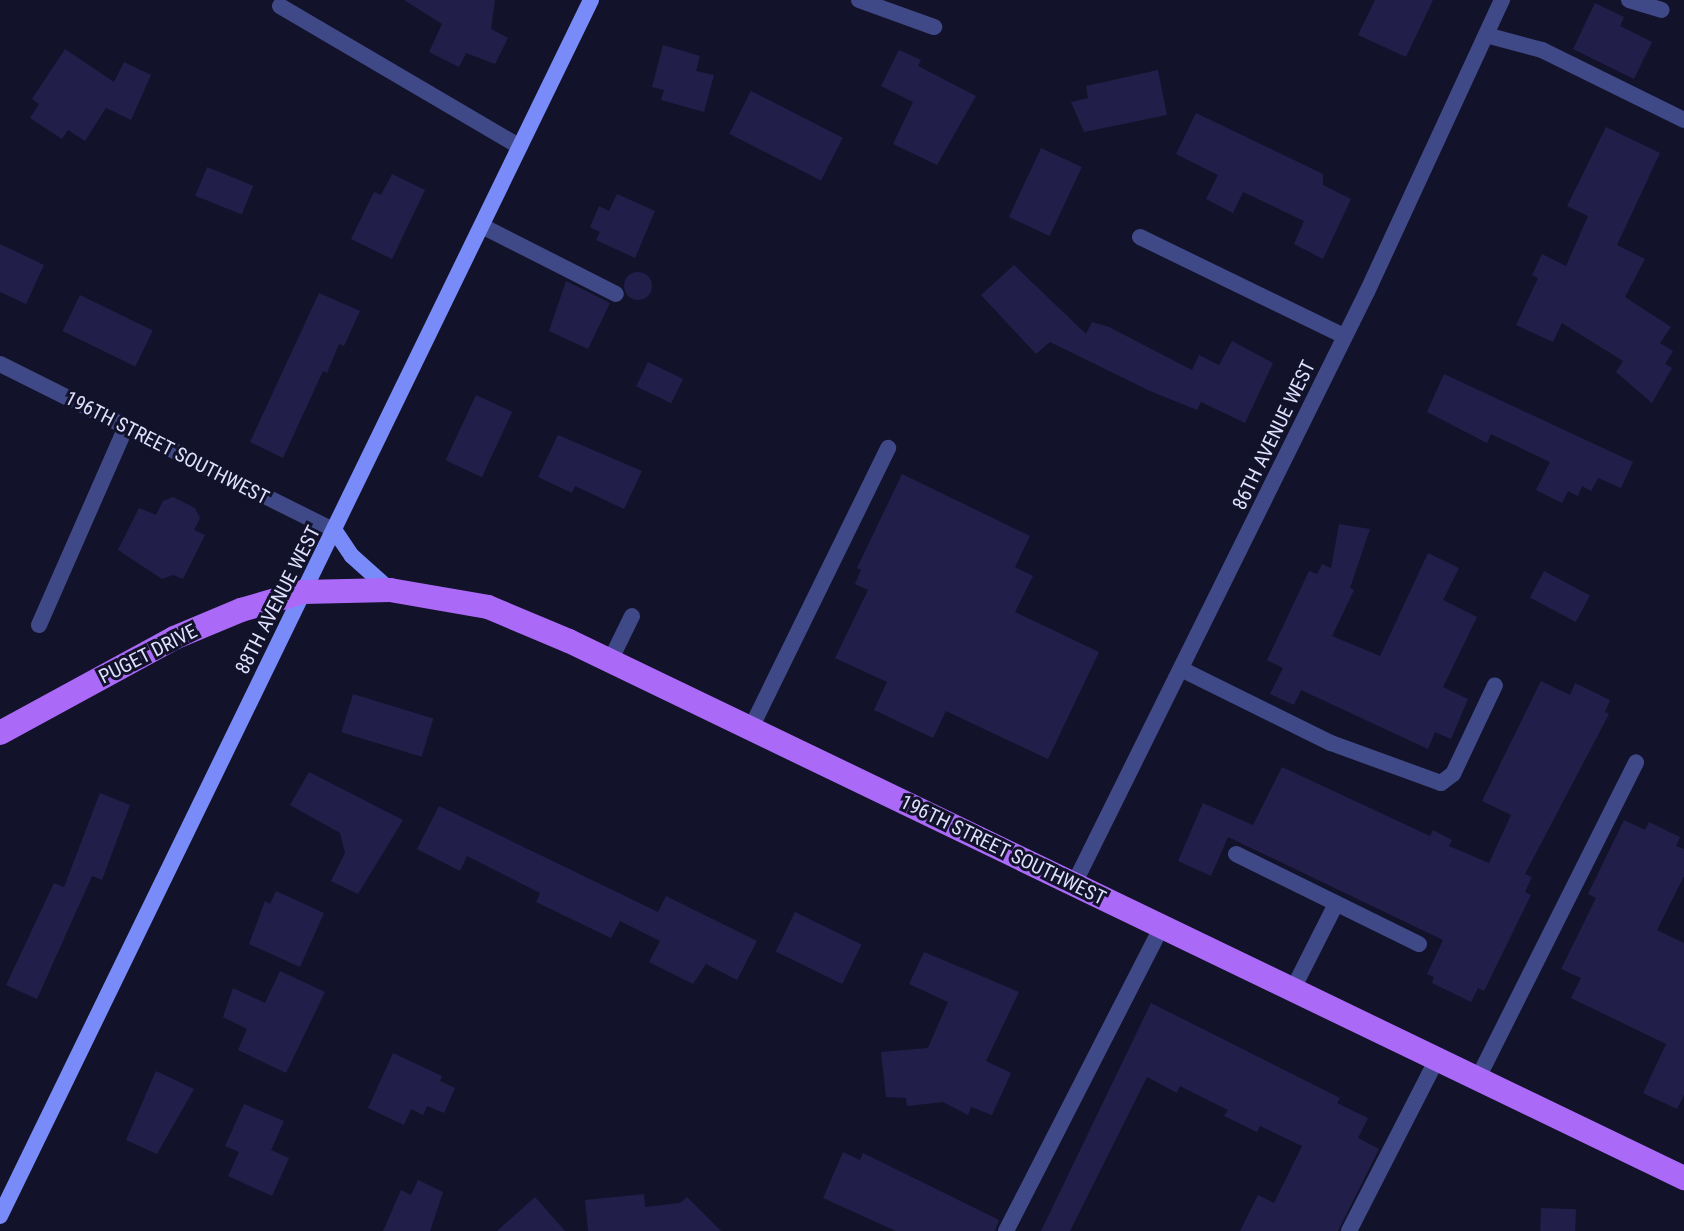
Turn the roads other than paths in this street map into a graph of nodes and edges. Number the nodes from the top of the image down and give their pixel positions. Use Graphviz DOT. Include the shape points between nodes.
graph roads {
  1 [pos="591,0"];
  2 [pos="859,0"];
  3 [pos="1502,0"];
  4 [pos="1629,0"];
  5 [pos="280,6"];
  6 [pos="1661,10"];
  7 [pos="934,27"];
  8 [pos="1486,35"];
  9 [pos="1684,120"];
  10 [pos="520,147"];
  11 [pos="482,226"];
  12 [pos="1140,237"];
  13 [pos="616,294"];
  14 [pos="1344,336"];
  15 [pos="0,364"];
  16 [pos="126,427"];
  17 [pos="888,448"];
  18 [pos="335,531"];
  19 [pos="390,590"];
  20 [pos="303,592"];
  21 [pos="632,616"];
  22 [pos="39,625"];
  23 [pos="610,661"];
  24 [pos="1181,669"];
  25 [pos="1495,685"];
  26 [pos="751,728"];
  27 [pos="0,733"];
  28 [pos="1636,762"];
  29 [pos="1236,854"];
  30 [pos="1074,884"];
  31 [pos="1336,904"];
  32 [pos="1162,926"];
  33 [pos="1419,944"];
  34 [pos="1293,989"];
  35 [pos="1437,1059"];
  36 [pos="1478,1078"];
  37 [pos="1684,1178"];
  38 [pos="0,1216"];
  39 [pos="1006,1231"];
  40 [pos="1349,1231"];
  1 -- 10 [label="street, 88TH AVENUE WEST"];
  2 -- 7 [label="street"];
  3 -- 8 [label="street, 86TH AVENUE WEST"];
  4 -- 6 [label="street"];
  5 -- 10 [label="street"];
  8 -- 9 [label="street" via="1542,50"];
  8 -- 14 [label="street, 86TH AVENUE WEST"];
  10 -- 11 [label="street, 88TH AVENUE WEST"];
  11 -- 13 [label="street"];
  11 -- 18 [label="street, 88TH AVENUE WEST"];
  12 -- 14 [label="street"];
  14 -- 24 [label="street, 86TH AVENUE WEST"];
  15 -- 16 [label="street, 196TH STREET SOUTHWEST"];
  16 -- 18 [label="street, 196TH STREET SOUTHWEST"];
  16 -- 22 [label="street"];
  17 -- 26 [label="street"];
  18 -- 19 [label="street" via="352,556"];
  18 -- 20 [label="street, 88TH AVENUE WEST"];
  19 -- 20 [label="main road, 196TH STREET SOUTHWEST"];
  19 -- 23 [label="main road, 196TH STREET SOUTHWEST" via="488,607"];
  20 -- 27 [label="main road, PUGET DRIVE" via="174,638"];
  20 -- 38 [label="street, 88TH AVENUE WEST"];
  21 -- 23 [label="street"];
  23 -- 26 [label="main road, 196TH STREET SOUTHWEST"];
  24 -- 25 [label="street" via="1331,743 1441,783 1453,774"];
  24 -- 30 [label="street, 86TH AVENUE WEST"];
  26 -- 30 [label="main road, 196TH STREET SOUTHWEST"];
  28 -- 36 [label="street"];
  29 -- 31 [label="street"];
  30 -- 32 [label="main road, 196TH STREET SOUTHWEST"];
  31 -- 33 [label="street"];
  31 -- 34 [label="street"];
  32 -- 34 [label="main road, 196TH STREET SOUTHWEST"];
  32 -- 39 [label="street"];
  34 -- 35 [label="main road, 196TH STREET SOUTHWEST"];
  35 -- 36 [label="main road, 196TH STREET SOUTHWEST"];
  35 -- 40 [label="street"];
  36 -- 37 [label="main road, 196TH STREET SOUTHWEST"];
}
